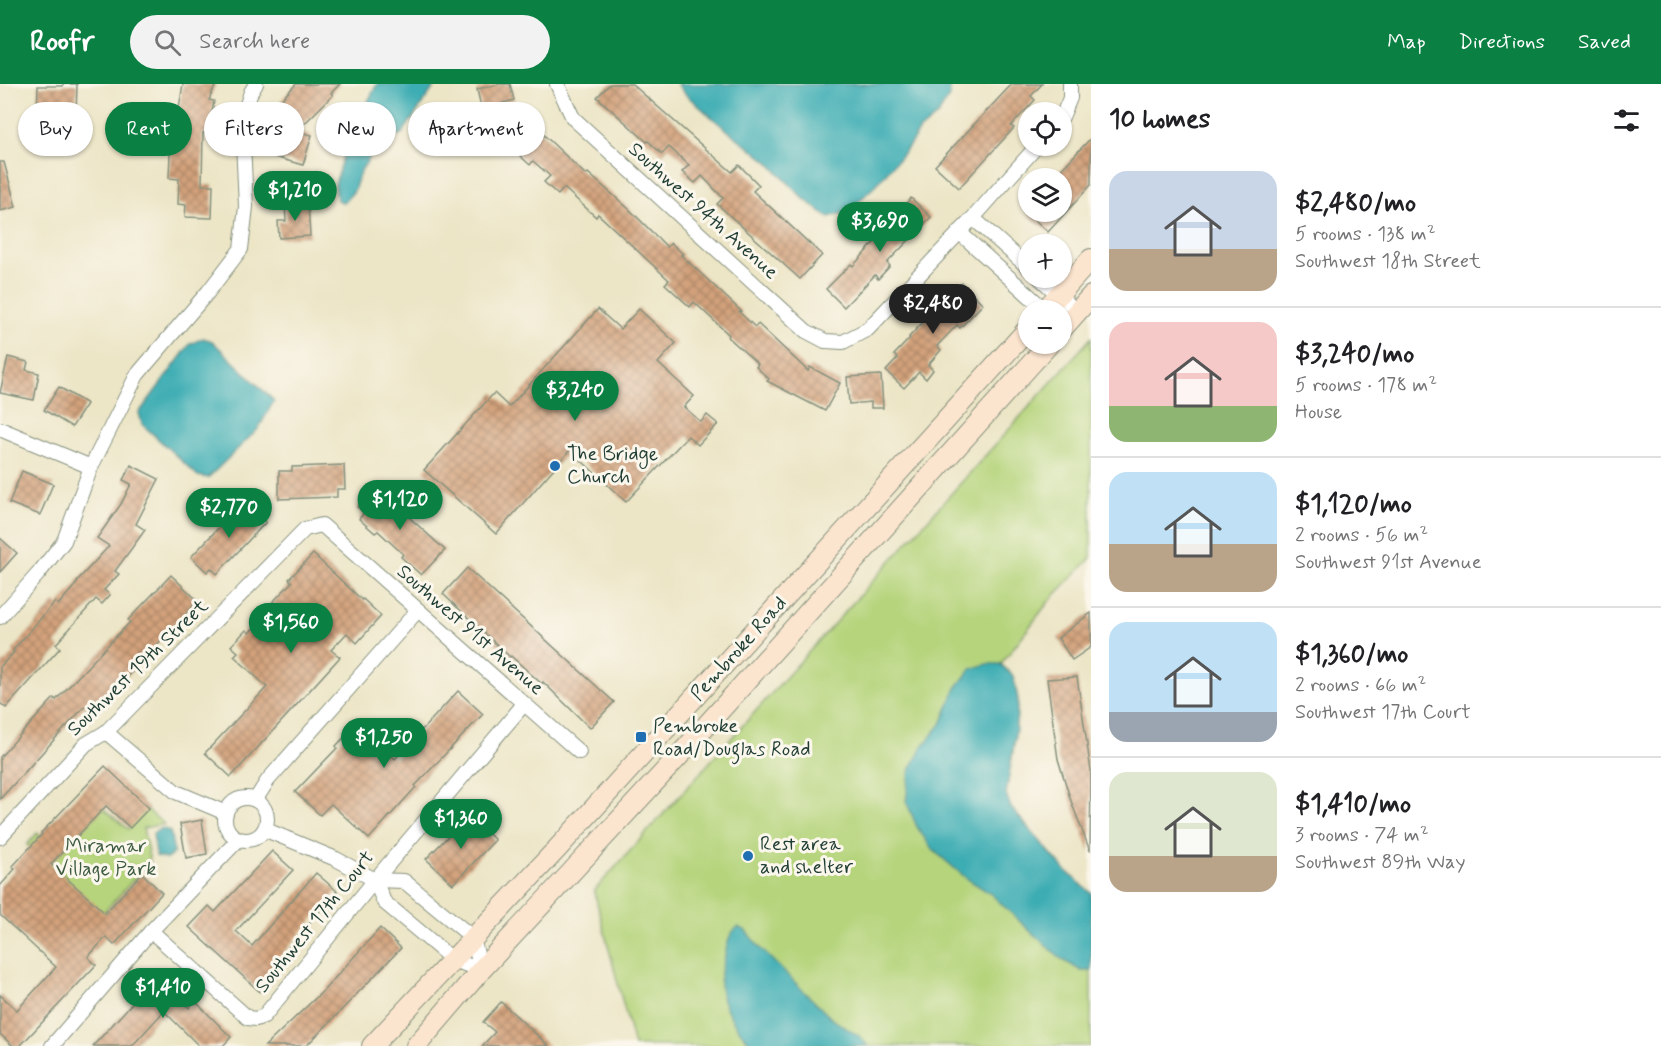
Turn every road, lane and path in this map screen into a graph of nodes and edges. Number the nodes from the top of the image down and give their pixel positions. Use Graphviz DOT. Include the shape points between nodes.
graph roads {
  1 [pos="256,84"];
  2 [pos="557,84"];
  3 [pos="1070,84"];
  4 [pos="1068,102"];
  5 [pos="1028,156"];
  6 [pos="973,218"];
  7 [pos="959,232"];
  8 [pos="1018,258"];
  9 [pos="1091,259"];
  10 [pos="1051,288"];
  11 [pos="1059,295"];
  12 [pos="1091,296"];
  13 [pos="1034,300"];
  14 [pos="1054,300"];
  15 [pos="1060,300"];
  16 [pos="1072,317"];
  17 [pos="1018,340"];
  18 [pos="1040,354"];
  19 [pos="0,429"];
  20 [pos="91,467"];
  21 [pos="305,529"];
  22 [pos="418,610"];
  23 [pos="0,617"];
  24 [pos="722,667"];
  25 [pos="742,685"];
  26 [pos="524,704"];
  27 [pos="106,732"];
  28 [pos="579,752"];
  29 [pos="256,800"];
  30 [pos="226,813"];
  31 [pos="266,830"];
  32 [pos="0,837"];
  33 [pos="239,839"];
  34 [pos="375,880"];
  35 [pos="152,932"];
  36 [pos="473,938"];
  37 [pos="453,960"];
  38 [pos="482,970"];
  39 [pos="52,1046"];
  40 [pos="372,1046"];
  41 [pos="416,1046"];
  1 -- 20 [label="street" via="242,120 246,207 241,249 137,375"];
  2 -- 7 [label="street, Southwest 94th Avenue" via="573,118 806,331 825,340 843,342 868,329"];
  3 -- 4 [label="street"];
  5 -- 6 [label="street"];
  6 -- 7 [label="street"];
  6 -- 8 [label="street"];
  7 -- 13 [label="street"];
  9 -- 11 [label="main road"];
  10 -- 11 [label="street"];
  11 -- 14 [label="main road"];
  11 -- 15 [label="street"];
  12 -- 16 [label="main road"];
  17 -- 24 [label="main road, Pembroke Road"];
  18 -- 25 [label="main road, Pembroke Road"];
  19 -- 20 [label="street"];
  20 -- 23 [label="street" via="64,541"];
  21 -- 22 [label="street, Southwest 91st Avenue" via="322,525"];
  21 -- 27 [label="street, Southwest 19th Street"];
  22 -- 26 [label="street, Southwest 91st Avenue"];
  22 -- 29 [label="street" via="268,780"];
  24 -- 25 [label="main road"];
  24 -- 36 [label="main road, Pembroke Road"];
  25 -- 38 [label="main road, Pembroke Road"];
  26 -- 28 [label="street, Southwest 91st Avenue"];
  26 -- 34 [label="street, Southwest 17th Court"];
  27 -- 30 [label="street" via="176,792"];
  27 -- 32 [label="street, Southwest 19th Street" via="86,744"];
  29 -- 30 [label="street" via="239,800"];
  29 -- 31 [label="street" via="266,811"];
  30 -- 33 [label="street" via="227,828"];
  31 -- 33 [label="street" via="247,841"];
  31 -- 34 [label="street"];
  33 -- 35 [label="street"];
  34 -- 35 [label="street, Southwest 17th Court" via="264,1016 256,1019 248,1018"];
  34 -- 36 [label="street" via="404,881"];
  34 -- 37 [label="street" via="384,902"];
  35 -- 39 [label="street"];
  36 -- 37 [label="main road, Pembroke Road"];
  36 -- 38 [label="street"];
  37 -- 38 [label="street"];
  37 -- 40 [label="main road, Pembroke Road"];
  38 -- 41 [label="main road, Pembroke Road"];
}
